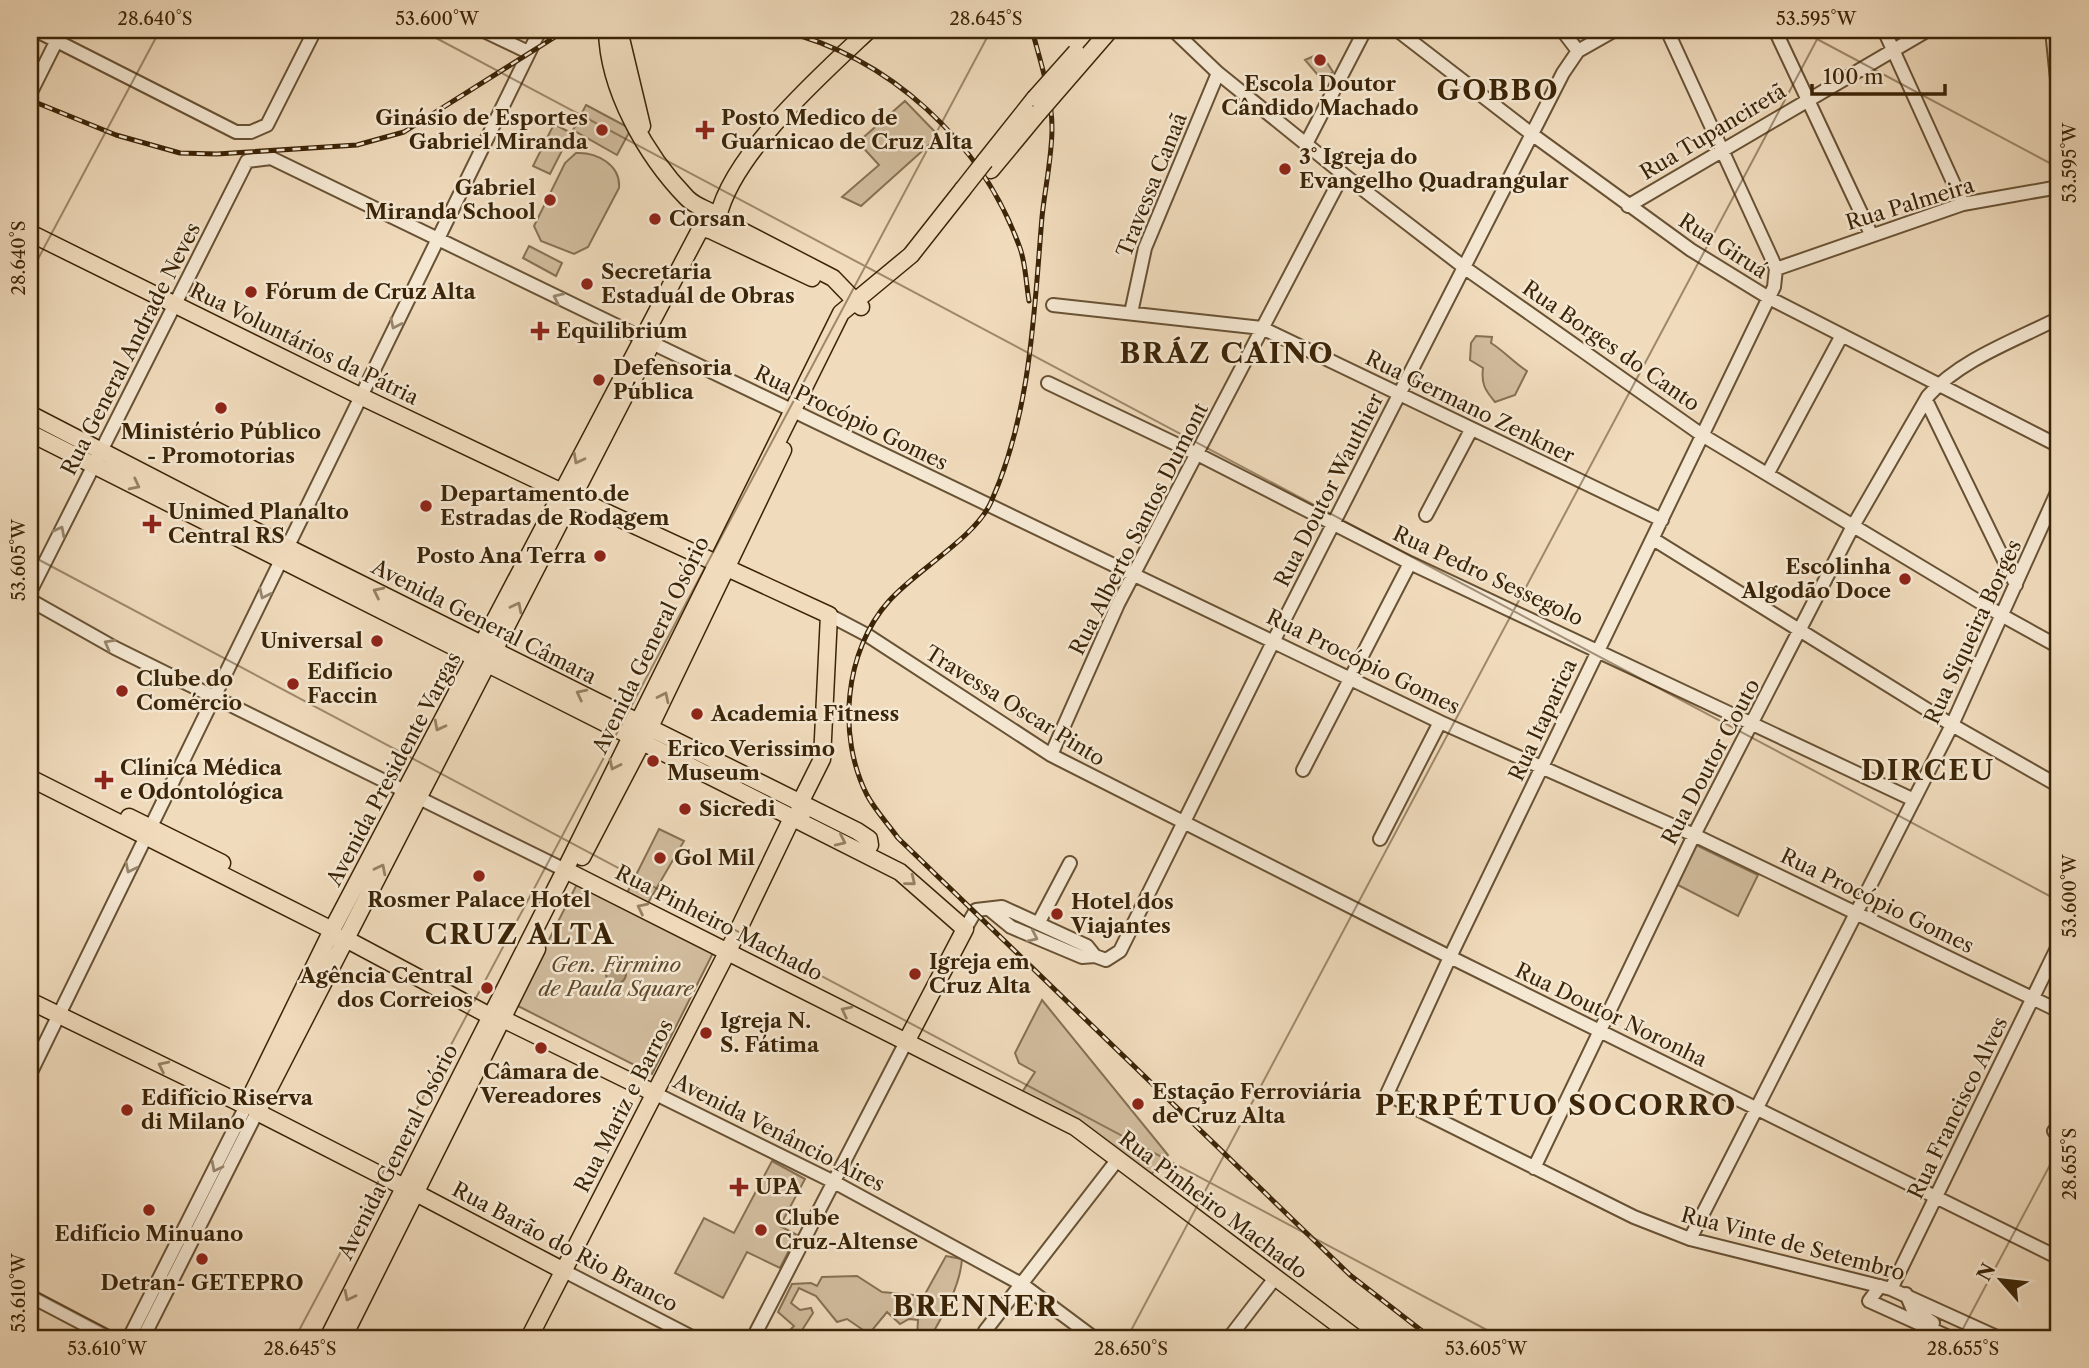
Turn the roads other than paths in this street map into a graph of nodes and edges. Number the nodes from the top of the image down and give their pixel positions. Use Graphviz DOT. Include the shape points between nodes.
graph roads {
  1 [pos="35,30"];
  2 [pos="315,30"];
  3 [pos="482,30"];
  4 [pos="540,30"];
  5 [pos="869,30"];
  6 [pos="1097,30"];
  7 [pos="1110,30"];
  8 [pos="1173,30"];
  9 [pos="1365,30"];
  10 [pos="1397,30"];
  11 [pos="1562,30"];
  12 [pos="1615,30"];
  13 [pos="1667,30"];
  14 [pos="1775,30"];
  15 [pos="1884,30"];
  16 [pos="1928,30"];
  17 [pos="2052,30"];
  18 [pos="60,35"];
  19 [pos="613,37"];
  20 [pos="1893,49"];
  21 [pos="1578,51"];
  22 [pos="528,52"];
  23 [pos="1218,73"];
  24 [pos="30,94"];
  25 [pos="1806,99"];
  26 [pos="2059,99"];
  27 [pos="1037,105"];
  28 [pos="1533,135"];
  29 [pos="1306,144"];
  30 [pos="1722,149"];
  31 [pos="247,161"];
  32 [pos="1343,174"];
  33 [pos="2059,187"];
  34 [pos="1963,204"];
  35 [pos="1629,205"];
  36 [pos="709,221"];
  37 [pos="30,233"];
  38 [pos="1871,234"];
  39 [pos="436,240"];
  40 [pos="1465,268"];
  41 [pos="1776,269"];
  42 [pos="1771,293"];
  43 [pos="175,304"];
  44 [pos="855,305"];
  45 [pos="1053,305"];
  46 [pos="1131,313"];
  47 [pos="2059,318"];
  48 [pos="1262,328"];
  49 [pos="1842,335"];
  50 [pos="647,341"];
  51 [pos="1048,383"];
  52 [pos="1939,383"];
  53 [pos="1398,396"];
  54 [pos="360,397"];
  55 [pos="1926,400"];
  56 [pos="795,413"];
  57 [pos="30,414"];
  58 [pos="1471,430"];
  59 [pos="30,433"];
  60 [pos="1702,435"];
  61 [pos="2059,446"];
  62 [pos="1199,455"];
  63 [pos="98,457"];
  64 [pos="1768,473"];
  65 [pos="2059,488"];
  66 [pos="567,494"];
  67 [pos="1426,515"];
  68 [pos="1662,520"];
  69 [pos="1334,524"];
  70 [pos="1853,526"];
  71 [pos="1653,539"];
  72 [pos="284,553"];
  73 [pos="1410,563"];
  74 [pos="722,564"];
  75 [pos="1136,575"];
  76 [pos="2016,585"];
  77 [pos="30,592"];
  78 [pos="30,600"];
  79 [pos="828,615"];
  80 [pos="2003,616"];
  81 [pos="1801,630"];
  82 [pos="867,635"];
  83 [pos="1274,640"];
  84 [pos="2059,647"];
  85 [pos="1598,649"];
  86 [pos="485,653"];
  87 [pos="1350,678"];
  88 [pos="213,696"];
  89 [pos="1440,722"];
  90 [pos="1754,722"];
  91 [pos="1952,725"];
  92 [pos="639,732"];
  93 [pos="1051,755"];
  94 [pos="1543,767"];
  95 [pos="30,768"];
  96 [pos="1303,770"];
  97 [pos="30,778"];
  98 [pos="2059,786"];
  99 [pos="411,795"];
  100 [pos="79,798"];
  101 [pos="1914,800"];
  102 [pos="796,811"];
  103 [pos="1183,824"];
  104 [pos="148,831"];
  105 [pos="1694,835"];
  106 [pos="1380,839"];
  107 [pos="1070,863"];
  108 [pos="569,872"];
  109 [pos="989,909"];
  110 [pos="1859,913"];
  111 [pos="1039,922"];
  112 [pos="965,929"];
  113 [pos="341,931"];
  114 [pos="2059,944"];
  115 [pos="728,951"];
  116 [pos="1450,957"];
  117 [pos="1101,958"];
  118 [pos="2033,999"];
  119 [pos="30,1001"];
  120 [pos="2059,1011"];
  121 [pos="58,1016"];
  122 [pos="500,1016"];
  123 [pos="1598,1030"];
  124 [pos="906,1042"];
  125 [pos="30,1074"];
  126 [pos="654,1093"];
  127 [pos="1387,1094"];
  128 [pos="252,1109"];
  129 [pos="1757,1110"];
  130 [pos="1118,1159"];
  131 [pos="1534,1168"];
  132 [pos="834,1182"];
  133 [pos="410,1190"];
  134 [pos="1935,1197"];
  135 [pos="1690,1239"];
  136 [pos="2059,1258"];
  137 [pos="564,1271"];
  138 [pos="1275,1278"];
  139 [pos="1023,1285"];
  140 [pos="1885,1288"];
  141 [pos="1906,1294"];
  142 [pos="30,1296"];
  143 [pos="110,1338"];
  144 [pos="129,1338"];
  145 [pos="143,1338"];
  146 [pos="328,1338"];
  147 [pos="343,1338"];
  148 [pos="529,1338"];
  149 [pos="694,1338"];
  150 [pos="753,1338"];
  151 [pos="983,1338"];
  152 [pos="1094,1338"];
  153 [pos="1229,1338"];
  154 [pos="1356,1338"];
  155 [pos="1953,1338"];
  156 [pos="1999,1338"];
  1 -- 18 [label="street"];
  2 -- 18 [label="street" via="267,125 251,132 236,132"];
  3 -- 22 [label="street"];
  4 -- 22 [label="street"];
  5 -- 36 [label="main road, Avenida Presidente Vargas" via="756,144"];
  6 -- 27 [label="main road, Avenida General Osório, bridge"];
  7 -- 27 [label="main road, Avenida General Osório, bridge"];
  8 -- 23 [label="street, Rua Borges do Canto"];
  9 -- 29 [label="street"];
  10 -- 28 [label="street, Rua Giruá"];
  11 -- 21 [label="street"];
  12 -- 21 [label="street"];
  13 -- 30 [label="street"];
  14 -- 25 [label="street"];
  15 -- 20 [label="street"];
  16 -- 20 [label="street, Rua Tupanciretã"];
  17 -- 26 [label="street"];
  18 -- 24 [label="street"];
  19 -- 36 [label="main road" via="622,102 664,172"];
  20 -- 25 [label="street, Rua Tupanciretã"];
  20 -- 34 [label="street"];
  21 -- 28 [label="street, Rua Doutor Wauthier"];
  22 -- 39 [label="street"];
  23 -- 29 [label="street, Rua Borges do Canto"];
  23 -- 46 [label="street, Travessa Canaã" via="1145,248"];
  25 -- 30 [label="street, Rua Tupanciretã"];
  25 -- 38 [label="street"];
  27 -- 44 [label="main road, Avenida General Osório, bridge" via="939,227"];
  28 -- 35 [label="street, Rua Giruá"];
  28 -- 40 [label="street, Rua Doutor Wauthier"];
  29 -- 32 [label="street, Rua Borges do Canto"];
  30 -- 35 [label="street, Rua Tupanciretã"];
  30 -- 41 [label="street"];
  31 -- 39 [label="street, Rua Procópio Gomes" via="271,159"];
  31 -- 43 [label="street, Rua General Andrade Neves"];
  32 -- 40 [label="street, Rua Borges do Canto"];
  32 -- 48 [label="street, Rua Alberto Santos Dumont"];
  33 -- 34 [label="street, Rua Palmeira"];
  34 -- 38 [label="street, Rua Palmeira"];
  35 -- 42 [label="street, Rua Giruá" via="1691,250"];
  36 -- 44 [label="main road" via="834,284"];
  36 -- 50 [label="main road, Avenida Presidente Vargas"];
  37 -- 43 [label="main road, Rua Voluntários da Pátria"];
  38 -- 41 [label="street, Rua Palmeira"];
  50 -- 39 [label="street, Rua Procópio Gomes, one-way"];
  39 -- 54 [label="street, one-way"];
  40 -- 53 [label="street, Rua Doutor Wauthier"];
  40 -- 60 [label="street, Rua Borges do Canto"];
  41 -- 42 [label="street, Rua Itaparica"];
  42 -- 49 [label="street, Rua Giruá"];
  42 -- 60 [label="street, Rua Itaparica"];
  43 -- 54 [label="main road, Rua Voluntários da Pátria"];
  43 -- 63 [label="street, Rua General Andrade Neves"];
  44 -- 56 [label="main road, Avenida General Osório"];
  45 -- 46 [label="street, Rua Germano Zenkner"];
  46 -- 48 [label="street, Rua Germano Zenkner"];
  47 -- 52 [label="street"];
  48 -- 53 [label="street, Rua Germano Zenkner"];
  48 -- 62 [label="street, Rua Alberto Santos Dumont"];
  49 -- 52 [label="street, Rua Giruá"];
  49 -- 64 [label="street"];
  50 -- 56 [label="street, Rua Procópio Gomes"];
  50 -- 66 [label="main road, Avenida Presidente Vargas"];
  51 -- 62 [label="street, Rua Pedro Sessegolo"];
  52 -- 55 [label="street, Rua Doutor Couto"];
  52 -- 61 [label="street, Rua Giruá"];
  53 -- 58 [label="street, Rua Germano Zenkner"];
  53 -- 69 [label="street, Rua Doutor Wauthier"];
  54 -- 66 [label="main road, Rua Voluntários da Pátria"];
  54 -- 72 [label="street"];
  55 -- 70 [label="street, Rua Doutor Couto"];
  55 -- 76 [label="street"];
  56 -- 74 [label="main road, Avenida General Osório"];
  56 -- 75 [label="street, Rua Procópio Gomes"];
  57 -- 63 [label="main road, Avenida General Câmara"];
  58 -- 67 [label="street"];
  58 -- 68 [label="street, Rua Germano Zenkner"];
  59 -- 63 [label="main road, Avenida General Câmara"];
  60 -- 64 [label="street, Rua Borges do Canto"];
  60 -- 68 [label="street, Rua Itaparica"];
  62 -- 69 [label="street, Rua Pedro Sessegolo"];
  62 -- 75 [label="street, Rua Alberto Santos Dumont"];
  63 -- 72 [label="main road, Avenida General Câmara"];
  77 -- 63 [label="street, Rua General Andrade Neves, one-way"];
  64 -- 70 [label="street, Rua Borges do Canto"];
  65 -- 76 [label="street, Rua Siqueira Borges"];
  66 -- 74 [label="main road, Rua Voluntários da Pátria"];
  66 -- 86 [label="main road, Avenida Presidente Vargas"];
  68 -- 71 [label="street, Rua Itaparica"];
  69 -- 73 [label="street, Rua Pedro Sessegolo"];
  69 -- 83 [label="street, Rua Doutor Wauthier"];
  70 -- 80 [label="street, Rua Borges do Canto"];
  70 -- 81 [label="street, Rua Doutor Couto"];
  71 -- 81 [label="street"];
  71 -- 85 [label="street, Rua Itaparica"];
  72 -- 86 [label="main road, Avenida General Câmara"];
  72 -- 88 [label="street, one-way"];
  73 -- 85 [label="street, Rua Pedro Sessegolo"];
  73 -- 87 [label="street"];
  74 -- 79 [label="main road, Rua Voluntários da Pátria"];
  74 -- 92 [label="main road, Avenida General Osório"];
  75 -- 83 [label="street, Rua Procópio Gomes"];
  75 -- 93 [label="street, Rua Alberto Santos Dumont" via="1118,604"];
  76 -- 80 [label="street, Rua Siqueira Borges"];
  88 -- 78 [label="street, Rua Pinheiro Machado, one-way"];
  79 -- 82 [label="street, Rua Voluntários da Pátria"];
  79 -- 102 [label="main road, Rua Mariz e Barros" via="822,759"];
  80 -- 84 [label="street, Rua Borges do Canto"];
  80 -- 91 [label="street, Rua Siqueira Borges"];
  81 -- 90 [label="street, Rua Doutor Couto"];
  81 -- 91 [label="street"];
  82 -- 93 [label="street, Travessa Oscar Pinto"];
  83 -- 87 [label="street, Rua Procópio Gomes"];
  83 -- 103 [label="street, Rua Doutor Wauthier"];
  85 -- 90 [label="street, Rua Pedro Sessegolo"];
  85 -- 94 [label="street, Rua Itaparica"];
  86 -- 92 [label="main road, Avenida General Câmara"];
  86 -- 99 [label="main road, Avenida Presidente Vargas"];
  87 -- 89 [label="street, Rua Procópio Gomes"];
  87 -- 96 [label="street"];
  88 -- 99 [label="street, Rua Pinheiro Machado"];
  88 -- 104 [label="street"];
  89 -- 94 [label="street, Rua Procópio Gomes"];
  89 -- 106 [label="street"];
  90 -- 101 [label="street, Rua Pedro Sessegolo"];
  90 -- 105 [label="street, Rua Doutor Couto"];
  91 -- 98 [label="street"];
  91 -- 101 [label="street, Rua Siqueira Borges"];
  92 -- 102 [label="main road, Avenida General Câmara"];
  92 -- 108 [label="main road, Avenida General Osório"];
  93 -- 103 [label="street, Travessa Oscar Pinto"];
  94 -- 105 [label="street, Rua Procópio Gomes"];
  94 -- 116 [label="street, Rua Itaparica"];
  95 -- 100 [label="main road, Avenida Venâncio Aires"];
  97 -- 100 [label="main road, Avenida Venâncio Aires"];
  99 -- 108 [label="street, Rua Pinheiro Machado"];
  99 -- 113 [label="main road, Avenida Presidente Vargas"];
  100 -- 104 [label="main road, Avenida Venâncio Aires"];
  101 -- 110 [label="street, Rua Siqueira Borges"];
  102 -- 112 [label="main road, Avenida General Câmara, one-way" via="900,872"];
  102 -- 115 [label="main road, Rua Mariz e Barros"];
  103 -- 116 [label="street, Rua Doutor Noronha"];
  103 -- 117 [label="street, Rua Doutor Wauthier" via="1120,951"];
  104 -- 113 [label="main road, Avenida Venâncio Aires"];
  104 -- 121 [label="street, one-way"];
  105 -- 110 [label="street, Rua Procópio Gomes"];
  105 -- 123 [label="street, Rua Doutor Couto"];
  107 -- 111 [label="street"];
  115 -- 108 [label="main road, Rua Pinheiro Machado, one-way"];
  108 -- 122 [label="main road, Avenida General Osório"];
  109 -- 111 [label="street" via="1002,907"];
  109 -- 112 [label="street" via="976,910"];
  109 -- 117 [label="street, one-way" via="997,919 1047,944 1082,957"];
  110 -- 118 [label="street, Rua Procópio Gomes"];
  110 -- 129 [label="street, Rua Siqueira Borges"];
  111 -- 117 [label="street"];
  112 -- 124 [label="main road"];
  113 -- 122 [label="main road, Avenida Venâncio Aires"];
  113 -- 128 [label="main road, Avenida Presidente Vargas"];
  114 -- 118 [label="street, Rua Francisco Alves"];
  124 -- 115 [label="main road, Rua Pinheiro Machado, one-way"];
  115 -- 126 [label="main road, Rua Mariz e Barros"];
  116 -- 123 [label="street, Rua Doutor Noronha"];
  116 -- 127 [label="street, Rua Itaparica"];
  118 -- 120 [label="street, Rua Procópio Gomes"];
  118 -- 134 [label="street, Rua Francisco Alves"];
  119 -- 121 [label="main road, Rua Barão do Rio Branco"];
  121 -- 125 [label="street"];
  128 -- 121 [label="main road, Rua Barão do Rio Branco, one-way"];
  122 -- 126 [label="main road, Avenida Venâncio Aires"];
  122 -- 133 [label="main road, Avenida General Osório"];
  123 -- 129 [label="street, Rua Doutor Noronha"];
  123 -- 131 [label="street, Rua Doutor Couto"];
  124 -- 130 [label="main road, Rua Pinheiro Machado" via="1075,1127"];
  124 -- 132 [label="street"];
  126 -- 132 [label="street, Avenida Venâncio Aires"];
  126 -- 137 [label="main road, Rua Mariz e Barros"];
  127 -- 131 [label="street, Rua Vinte de Setembro"];
  128 -- 133 [label="main road, Rua Barão do Rio Branco"];
  128 -- 144 [label="street, Avenida Presidente Vargas, one-way"];
  128 -- 145 [label="street, Avenida Presidente Vargas"];
  129 -- 134 [label="street, Rua Doutor Noronha"];
  129 -- 135 [label="street, Rua Siqueira Borges"];
  130 -- 138 [label="main road, Rua Pinheiro Machado"];
  130 -- 139 [label="street"];
  131 -- 135 [label="street, Rua Vinte de Setembro"];
  132 -- 139 [label="street, Avenida Venâncio Aires"];
  132 -- 150 [label="street"];
  133 -- 137 [label="main road, Rua Barão do Rio Branco"];
  133 -- 146 [label="main road, Avenida General Osório, one-way"];
  133 -- 147 [label="main road, Avenida General Osório"];
  134 -- 136 [label="street, Rua Doutor Noronha"];
  134 -- 140 [label="street, Rua Francisco Alves"];
  135 -- 140 [label="street, Rua Vinte de Setembro"];
  137 -- 148 [label="main road, Rua Mariz e Barros"];
  137 -- 149 [label="street, Rua Barão do Rio Branco"];
  138 -- 153 [label="street"];
  138 -- 154 [label="main road, Rua Pinheiro Machado"];
  139 -- 151 [label="street"];
  139 -- 152 [label="street, Avenida Venâncio Aires"];
  140 -- 141 [label="street, Rua Vinte de Setembro"];
  140 -- 155 [label="street" via="1869,1301"];
  141 -- 155 [label="street" via="1917,1313"];
  141 -- 156 [label="street, Rua Vinte de Setembro"];
  142 -- 143 [label="street"];
}
